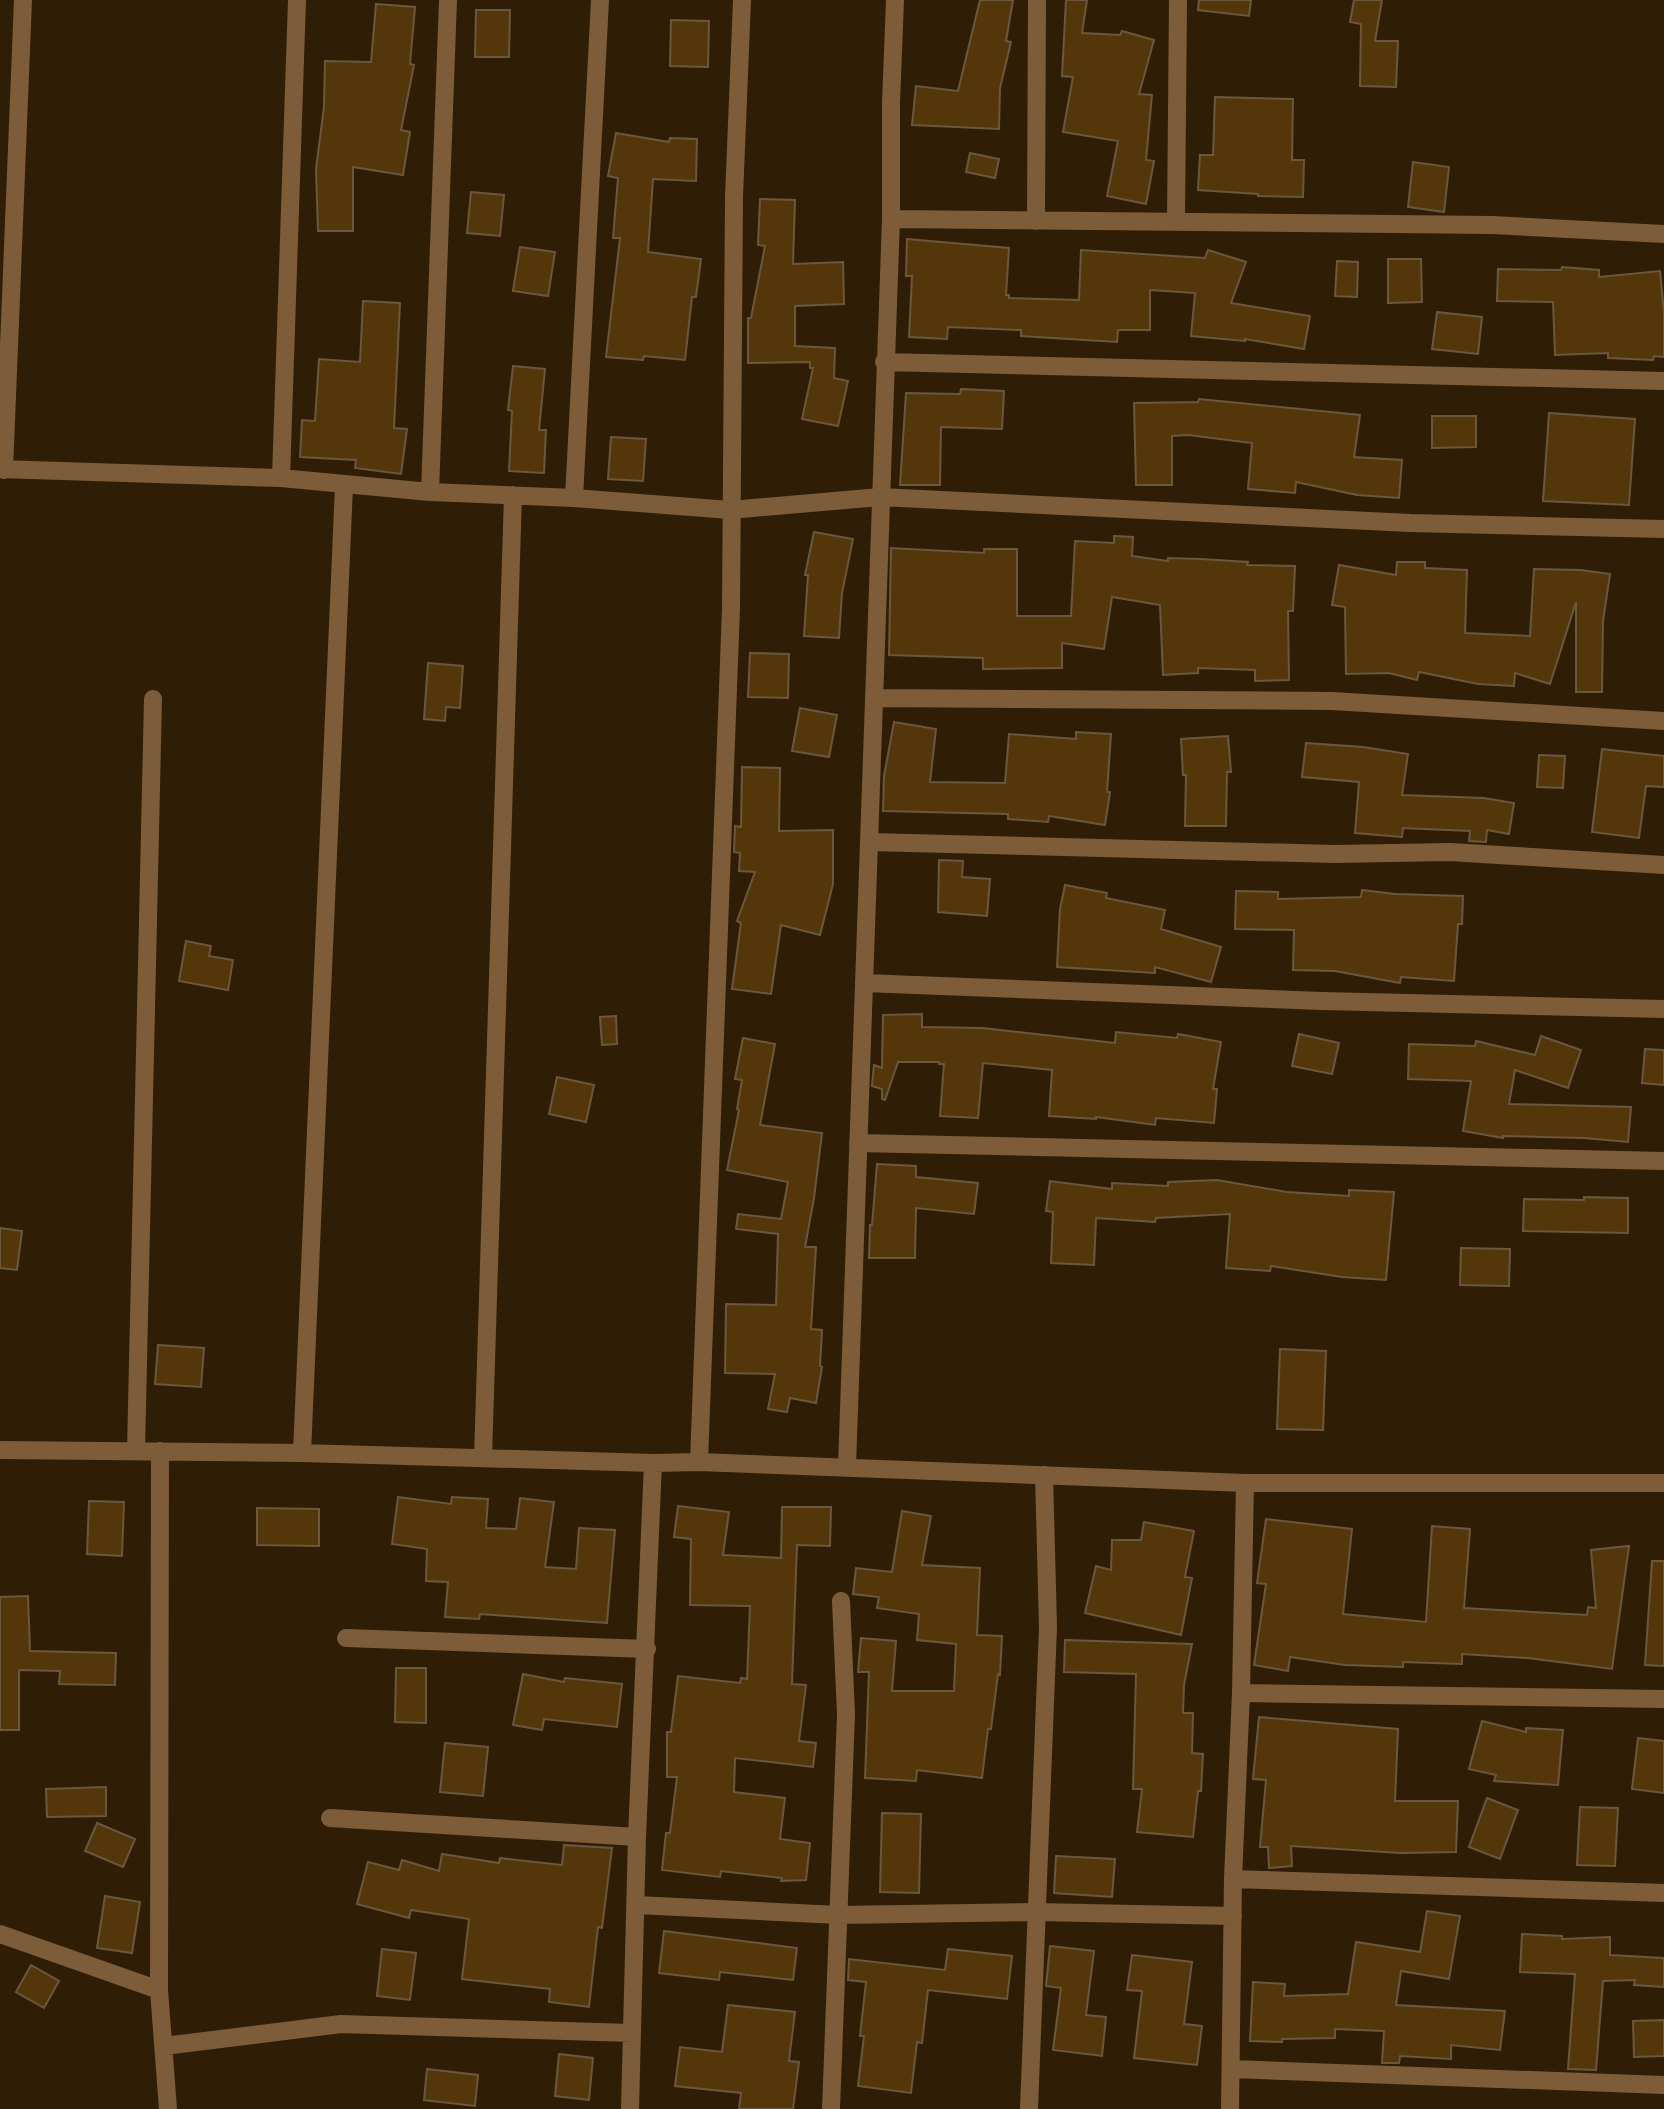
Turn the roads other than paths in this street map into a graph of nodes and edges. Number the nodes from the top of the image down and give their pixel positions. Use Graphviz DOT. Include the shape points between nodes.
graph roads {
  1 [pos="23,0"];
  2 [pos="297,0"];
  3 [pos="448,0"];
  4 [pos="600,0"];
  5 [pos="742,0"];
  6 [pos="895,0"];
  7 [pos="1037,0"];
  8 [pos="1178,0"];
  9 [pos="20,119"];
  10 [pos="0,120"];
  11 [pos="891,219"];
  12 [pos="1036,221"];
  13 [pos="1176,222"];
  14 [pos="1664,234"];
  15 [pos="884,362"];
  16 [pos="1664,381"];
  17 [pos="2,470"];
  18 [pos="281,478"];
  19 [pos="344,486"];
  20 [pos="430,492"];
  21 [pos="513,495"];
  22 [pos="880,497"];
  23 [pos="574,498"];
  24 [pos="730,510"];
  25 [pos="1664,529"];
  26 [pos="874,698"];
  27 [pos="153,699"];
  28 [pos="1664,721"];
  29 [pos="869,842"];
  30 [pos="1664,865"];
  31 [pos="864,983"];
  32 [pos="1664,1009"];
  33 [pos="858,1143"];
  34 [pos="1664,1161"];
  35 [pos="0,1450"];
  36 [pos="136,1451"];
  37 [pos="160,1451"];
  38 [pos="302,1453"];
  39 [pos="483,1458"];
  40 [pos="699,1462"];
  41 [pos="653,1463"];
  42 [pos="847,1466"];
  43 [pos="1044,1475"];
  44 [pos="1245,1483"];
  45 [pos="1664,1483"];
  46 [pos="841,1601"];
  47 [pos="346,1638"];
  48 [pos="647,1649"];
  49 [pos="1241,1693"];
  50 [pos="1664,1699"];
  51 [pos="330,1818"];
  52 [pos="637,1837"];
  53 [pos="1233,1879"];
  54 [pos="1664,1893"];
  55 [pos="637,1905"];
  56 [pos="1037,1912"];
  57 [pos="838,1915"];
  58 [pos="1233,1916"];
  59 [pos="0,1934"];
  60 [pos="159,1990"];
  61 [pos="632,2033"];
  62 [pos="164,2046"];
  63 [pos="1232,2069"];
  64 [pos="1664,2085"];
  65 [pos="168,2109"];
  66 [pos="630,2109"];
  67 [pos="831,2109"];
  68 [pos="1029,2109"];
  69 [pos="1230,2109"];
  1 -- 9 [label="street"];
  2 -- 18 [label="street"];
  3 -- 20 [label="street"];
  4 -- 23 [label="street"];
  5 -- 24 [label="street"];
  6 -- 11 [label="street"];
  7 -- 12 [label="street"];
  8 -- 13 [label="street"];
  9 -- 10 [label="street"];
  9 -- 17 [label="street"];
  11 -- 12 [label="street"];
  11 -- 15 [label="street"];
  12 -- 13 [label="street"];
  13 -- 14 [label="street" via="1492,225"];
  15 -- 16 [label="street"];
  15 -- 22 [label="street"];
  17 -- 18 [label="street"];
  18 -- 19 [label="street"];
  19 -- 20 [label="street"];
  19 -- 38 [label="street"];
  20 -- 21 [label="street"];
  21 -- 23 [label="street"];
  21 -- 39 [label="street"];
  22 -- 24 [label="street"];
  22 -- 25 [label="street" via="1410,523"];
  22 -- 26 [label="street"];
  23 -- 24 [label="street"];
  24 -- 40 [label="street" via="731,608"];
  26 -- 28 [label="street" via="1332,701"];
  26 -- 29 [label="street"];
  27 -- 36 [label="street"];
  29 -- 30 [label="street" via="1450,852"];
  29 -- 31 [label="street"];
  31 -- 32 [label="street"];
  31 -- 33 [label="street"];
  33 -- 34 [label="street"];
  33 -- 42 [label="street"];
  35 -- 36 [label="street"];
  36 -- 37 [label="street"];
  37 -- 38 [label="street"];
  37 -- 60 [label="street"];
  38 -- 39 [label="street"];
  39 -- 41 [label="street"];
  40 -- 41 [label="street"];
  40 -- 42 [label="street"];
  41 -- 48 [label="street"];
  42 -- 43 [label="street"];
  43 -- 44 [label="street"];
  43 -- 56 [label="street" via="1048,1627"];
  44 -- 45 [label="street"];
  44 -- 49 [label="street"];
  46 -- 57 [label="street" via="846,1714"];
  47 -- 48 [label="street"];
  48 -- 52 [label="street"];
  49 -- 50 [label="street"];
  49 -- 53 [label="street"];
  51 -- 52 [label="street"];
  52 -- 55 [label="street"];
  53 -- 54 [label="street"];
  53 -- 58 [label="street"];
  55 -- 57 [label="street"];
  55 -- 61 [label="street"];
  56 -- 57 [label="street"];
  56 -- 58 [label="street"];
  56 -- 68 [label="street"];
  57 -- 67 [label="street"];
  58 -- 63 [label="street"];
  59 -- 60 [label="street"];
  60 -- 62 [label="street"];
  61 -- 62 [label="street" via="341,2024"];
  61 -- 66 [label="street"];
  62 -- 65 [label="street"];
  63 -- 64 [label="street"];
  63 -- 69 [label="street"];
}
